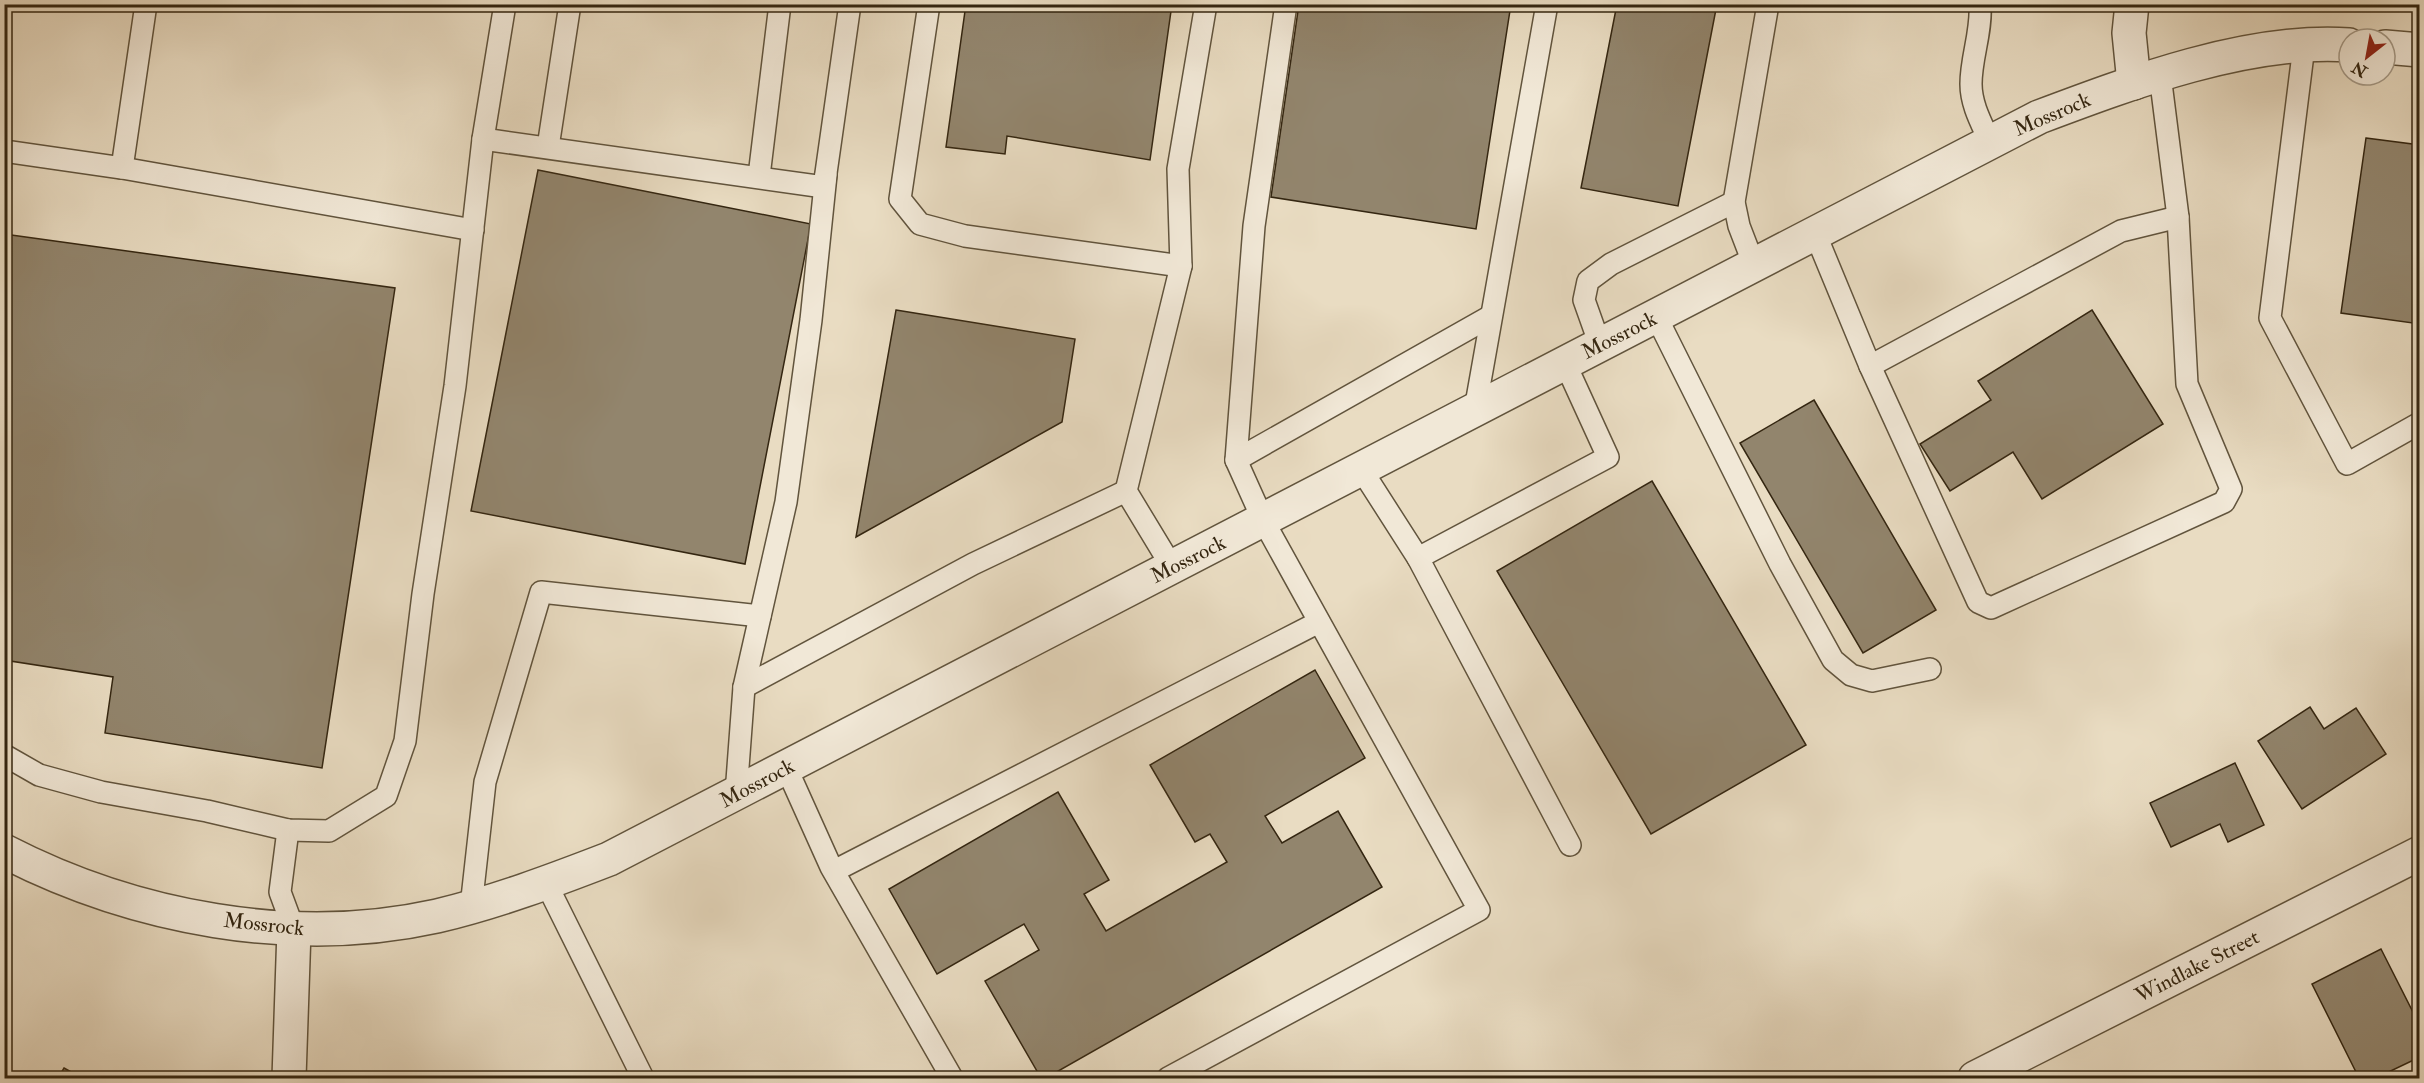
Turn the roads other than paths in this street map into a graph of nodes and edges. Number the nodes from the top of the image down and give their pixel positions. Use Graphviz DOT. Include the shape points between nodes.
graph roads {
  1 [pos="146,4"];
  2 [pos="505,4"];
  3 [pos="570,4"];
  4 [pos="780,4"];
  5 [pos="850,4"];
  6 [pos="929,4"];
  7 [pos="1206,4"];
  8 [pos="1286,4"];
  9 [pos="1547,4"];
  10 [pos="1768,4"];
  11 [pos="1980,4"];
  12 [pos="2132,4"];
  13 [pos="2337,44"];
  14 [pos="2304,46"];
  15 [pos="2397,48"];
  16 [pos="2420,50"];
  17 [pos="2147,79"];
  18 [pos="483,139"];
  19 [pos="1990,142"];
  20 [pos="548,147"];
  21 [pos="4,151"];
  22 [pos="123,168"];
  23 [pos="826,175"];
  24 [pos="759,176"];
  25 [pos="1734,202"];
  26 [pos="2178,217"];
  27 [pos="473,230"];
  28 [pos="1815,233"];
  29 [pos="1754,265"];
  30 [pos="1181,266"];
  31 [pos="1491,316"];
  32 [pos="1656,316"];
  33 [pos="1600,345"];
  34 [pos="1564,363"];
  35 [pos="1870,366"];
  36 [pos="1475,410"];
  37 [pos="2420,423"];
  38 [pos="1236,460"];
  39 [pos="1361,468"];
  40 [pos="1126,491"];
  41 [pos="1263,520"];
  42 [pos="1418,558"];
  43 [pos="1172,567"];
  44 [pos="760,615"];
  45 [pos="1319,622"];
  46 [pos="1930,669"];
  47 [pos="744,687"];
  48 [pos="4,755"];
  49 [pos="786,767"];
  50 [pos="736,794"];
  51 [pos="288,830"];
  52 [pos="1570,845"];
  53 [pos="4,851"];
  54 [pos="2420,853"];
  55 [pos="834,871"];
  56 [pos="546,883"];
  57 [pos="471,907"];
  58 [pos="294,930"];
  59 [pos="289,1078"];
  60 [pos="644,1078"];
  61 [pos="952,1078"];
  62 [pos="1168,1078"];
  63 [pos="1975,1078"];
  1 -- 22 [label="lane"];
  2 -- 18 [label="lane"];
  3 -- 20 [label="lane"];
  4 -- 24 [label="lane"];
  5 -- 23 [label="lane"];
  6 -- 30 [label="lane" via="900,199 920,224 965,236"];
  7 -- 30 [label="lane" via="1178,169"];
  8 -- 38 [label="lane" via="1254,226"];
  9 -- 31 [label="lane"];
  10 -- 25 [label="lane"];
  11 -- 19 [label="lane" via="1971,84 1974,104"];
  12 -- 17 [label="street" via="2129,33"];
  13 -- 14 [label="street, Mossrock"];
  14 -- 17 [label="street, Mossrock" via="2223,57"];
  14 -- 37 [label="lane" via="2270,318 2346,464"];
  15 -- 16 [label="street"];
  17 -- 19 [label="street, Mossrock" via="2039,117"];
  17 -- 26 [label="lane"];
  18 -- 20 [label="lane"];
  18 -- 27 [label="lane"];
  19 -- 28 [label="street, Mossrock"];
  20 -- 24 [label="lane"];
  21 -- 22 [label="lane"];
  22 -- 27 [label="lane"];
  23 -- 24 [label="lane" via="824,187"];
  23 -- 44 [label="lane" via="786,502"];
  25 -- 29 [label="lane"];
  25 -- 33 [label="lane" via="1611,264 1588,280 1584,300"];
  26 -- 35 [label="lane" via="2121,231"];
  26 -- 35 [label="lane" via="2187,384 2231,489 2224,502 1991,608 1978,602"];
  27 -- 51 [label="lane" via="405,741 386,796 329,831"];
  28 -- 29 [label="street, Mossrock"];
  28 -- 35 [label="lane"];
  29 -- 32 [label="street, Mossrock"];
  30 -- 40 [label="lane"];
  31 -- 36 [label="lane"];
  31 -- 38 [label="lane"];
  32 -- 33 [label="street, Mossrock"];
  32 -- 46 [label="lane" via="1780,564 1833,660 1851,675 1872,681"];
  33 -- 34 [label="street, Mossrock"];
  34 -- 36 [label="street, Mossrock"];
  34 -- 42 [label="lane" via="1608,458"];
  36 -- 39 [label="street, Mossrock"];
  38 -- 41 [label="lane"];
  39 -- 41 [label="street, Mossrock"];
  39 -- 42 [label="lane"];
  40 -- 43 [label="lane"];
  40 -- 47 [label="lane" via="973,564"];
  41 -- 43 [label="street, Mossrock"];
  41 -- 45 [label="lane"];
  42 -- 52 [label="lane"];
  43 -- 49 [label="street, Mossrock"];
  44 -- 47 [label="lane"];
  44 -- 57 [label="lane" via="541,592 485,782"];
  45 -- 55 [label="lane"];
  45 -- 62 [label="lane" via="1479,909"];
  47 -- 50 [label="lane"];
  48 -- 51 [label="lane" via="39,775"];
  49 -- 50 [label="street, Mossrock"];
  49 -- 55 [label="lane"];
  50 -- 56 [label="street, Mossrock" via="609,859"];
  51 -- 58 [label="lane" via="280,892"];
  53 -- 58 [label="street, Mossrock" via="151,908"];
  54 -- 63 [label="street, Windlake Street"];
  55 -- 61 [label="lane"];
  56 -- 57 [label="street, Mossrock"];
  56 -- 60 [label="lane"];
  57 -- 58 [label="street, Mossrock" via="364,926"];
  58 -- 59 [label="street"];
}
